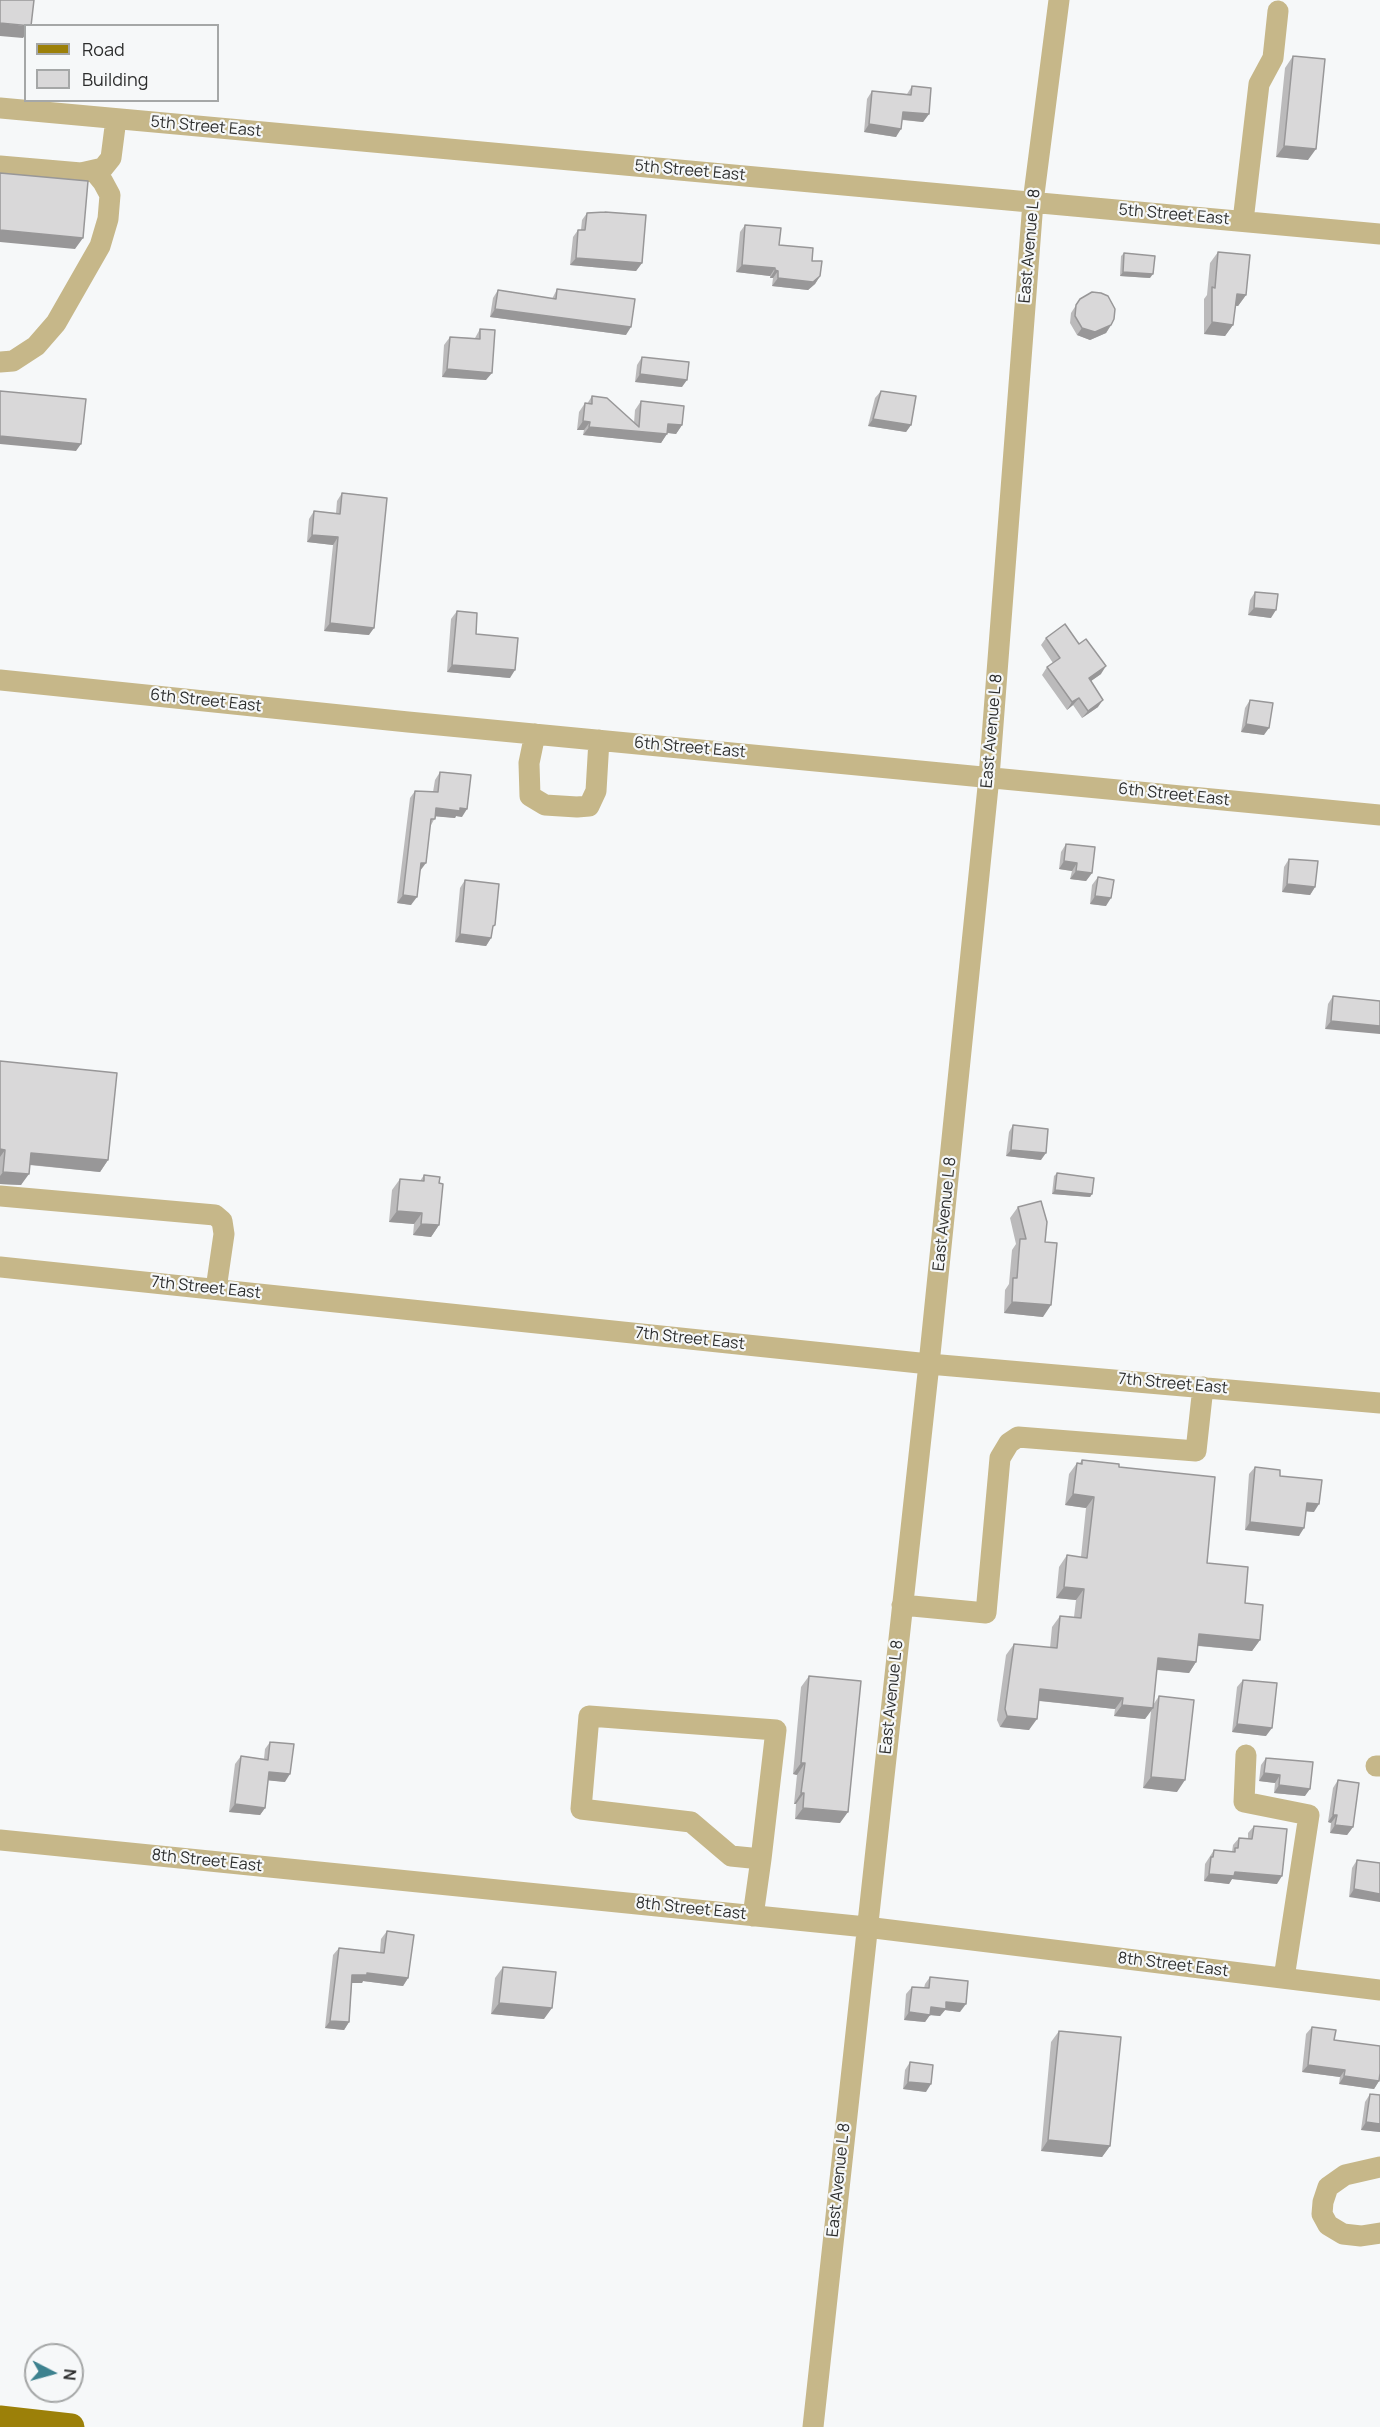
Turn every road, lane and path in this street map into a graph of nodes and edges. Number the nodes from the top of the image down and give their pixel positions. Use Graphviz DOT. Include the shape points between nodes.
graph roads {
  1 [pos="1059,0"];
  2 [pos="1278,11"];
  3 [pos="0,108"];
  4 [pos="116,119"];
  5 [pos="0,166"];
  6 [pos="94,171"];
  7 [pos="1033,202"];
  8 [pos="1243,221"];
  9 [pos="1380,234"];
  10 [pos="0,362"];
  11 [pos="0,680"];
  12 [pos="535,734"];
  13 [pos="599,740"];
  14 [pos="989,777"];
  15 [pos="1380,815"];
  16 [pos="0,1196"];
  17 [pos="0,1267"];
  18 [pos="216,1289"];
  19 [pos="929,1364"];
  20 [pos="1203,1387"];
  21 [pos="1380,1403"];
  22 [pos="902,1605"];
  23 [pos="1246,1755"];
  24 [pos="0,1840"];
  25 [pos="761,1859"];
  26 [pos="753,1916"];
  27 [pos="866,1927"];
  28 [pos="1284,1978"];
  29 [pos="1380,1990"];
  30 [pos="1380,2167"];
  31 [pos="1380,2233"];
  32 [pos="0,2419"];
  33 [pos="71,2427"];
  34 [pos="813,2427"];
  1 -- 7 [label="street, East Avenue L 8"];
  2 -- 8 [label="street" via="1273,58 1259,84"];
  3 -- 4 [label="street, 5th Street East"];
  4 -- 6 [label="street" via="111,158 104,168"];
  4 -- 7 [label="street, 5th Street East"];
  5 -- 6 [label="street"];
  6 -- 10 [label="street" via="110,195 100,246 56,323 36,346 13,360"];
  7 -- 8 [label="street, 5th Street East"];
  7 -- 14 [label="street, East Avenue L 8"];
  8 -- 9 [label="street, 5th Street East"];
  11 -- 12 [label="street, 6th Street East"];
  12 -- 13 [label="street, 6th Street East"];
  12 -- 13 [label="street" via="529,763 530,796 545,806 589,806 596,791"];
  13 -- 14 [label="street, 6th Street East"];
  14 -- 15 [label="street, 6th Street East"];
  14 -- 19 [label="street, East Avenue L 8"];
  16 -- 18 [label="street" via="215,1215 222,1221 224,1234"];
  17 -- 18 [label="street, 7th Street East"];
  18 -- 19 [label="street, 7th Street East"];
  19 -- 20 [label="street, 7th Street East"];
  19 -- 22 [label="street, East Avenue L 8"];
  20 -- 21 [label="street, 7th Street East"];
  20 -- 22 [label="street" via="1196,1451 1018,1437 1009,1443 1000,1458 986,1613"];
  22 -- 27 [label="street, East Avenue L 8"];
  23 -- 28 [label="street" via="1244,1802 1309,1815"];
  24 -- 26 [label="street, 8th Street East"];
  25 -- 25 [label="street" via="776,1730 589,1716 581,1809 691,1822 731,1856"];
  25 -- 26 [label="street"];
  26 -- 27 [label="street, 8th Street East"];
  27 -- 28 [label="street, 8th Street East"];
  27 -- 34 [label="street, East Avenue L 8"];
  28 -- 29 [label="street, 8th Street East"];
  30 -- 31 [label="street" via="1345,2175 1328,2187 1322,2214 1328,2225 1343,2234"];
  32 -- 33 [label="main road"];
}
